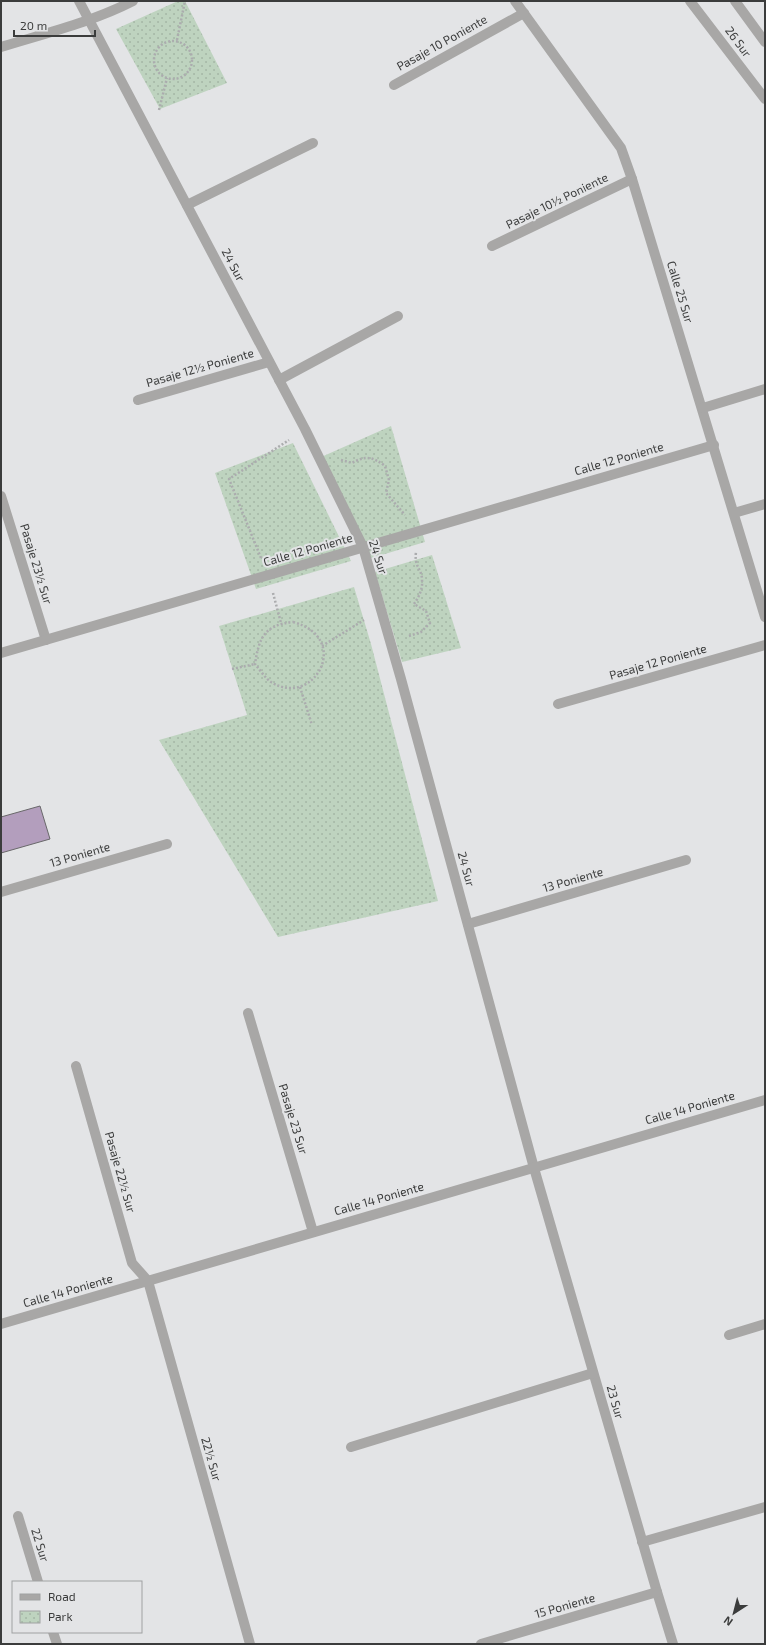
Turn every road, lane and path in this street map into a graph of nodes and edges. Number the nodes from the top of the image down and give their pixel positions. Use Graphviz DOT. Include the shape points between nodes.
graph roads {
  1 [pos="79,1"];
  2 [pos="133,1"];
  3 [pos="185,1"];
  4 [pos="515,1"];
  5 [pos="690,1"];
  6 [pos="734,1"];
  7 [pos="524,13"];
  8 [pos="89,21"];
  9 [pos="177,40"];
  10 [pos="765,42"];
  11 [pos="1,47"];
  12 [pos="394,84"];
  13 [pos="765,99"];
  14 [pos="313,143"];
  15 [pos="632,179"];
  16 [pos="187,205"];
  17 [pos="492,246"];
  18 [pos="398,316"];
  19 [pos="269,362"];
  20 [pos="279,380"];
  21 [pos="765,388"];
  22 [pos="138,400"];
  23 [pos="702,408"];
  24 [pos="305,429"];
  25 [pos="714,445"];
  26 [pos="339,460"];
  27 [pos="1,496"];
  28 [pos="765,504"];
  29 [pos="734,513"];
  30 [pos="420,531"];
  31 [pos="363,547"];
  32 [pos="268,574"];
  33 [pos="381,610"];
  34 [pos="765,617"];
  35 [pos="281,623"];
  36 [pos="390,638"];
  37 [pos="46,640"];
  38 [pos="765,645"];
  39 [pos="322,646"];
  40 [pos="1,652"];
  41 [pos="256,664"];
  42 [pos="232,669"];
  43 [pos="300,687"];
  44 [pos="558,704"];
  45 [pos="312,725"];
  46 [pos="167,844"];
  47 [pos="686,860"];
  48 [pos="1,892"];
  49 [pos="468,924"];
  50 [pos="248,1012"];
  51 [pos="76,1066"];
  52 [pos="765,1100"];
  53 [pos="534,1168"];
  54 [pos="313,1232"];
  55 [pos="148,1281"];
  56 [pos="1,1324"];
  57 [pos="765,1324"];
  58 [pos="729,1335"];
  59 [pos="593,1373"];
  60 [pos="351,1447"];
  61 [pos="765,1507"];
  62 [pos="18,1516"];
  63 [pos="642,1542"];
  64 [pos="38,1581"];
  65 [pos="657,1592"];
  66 [pos="53,1633"];
  67 [pos="57,1644"];
  68 [pos="250,1644"];
  69 [pos="481,1644"];
  70 [pos="673,1644"];
  1 -- 8 [label="street, 24 Sur"];
  2 -- 8 [label="street"];
  3 -- 9 [label="path"];
  4 -- 7 [label="street, Calle 25 Sur"];
  5 -- 13 [label="street, 26 Sur"];
  6 -- 10 [label="street, 26 Sur"];
  7 -- 12 [label="street, Pasaje 10 Poniente"];
  7 -- 15 [label="street, Calle 25 Sur" via="621,148"];
  8 -- 11 [label="street"];
  8 -- 16 [label="street, 24 Sur"];
  9 -- 9 [label="path" via="188,47 193,59 192,65 185,76 166,78 157,70 154,58 159,46"];
  14 -- 16 [label="street"];
  15 -- 17 [label="street, Pasaje 10½ Poniente"];
  15 -- 23 [label="street, Calle 25 Sur"];
  16 -- 19 [label="street, 24 Sur"];
  18 -- 20 [label="street"];
  19 -- 20 [label="street, 24 Sur"];
  19 -- 22 [label="street, Pasaje 12½ Poniente"];
  20 -- 24 [label="street, 24 Sur"];
  21 -- 23 [label="street"];
  23 -- 25 [label="street, Calle 25 Sur"];
  24 -- 31 [label="street, 24 Sur"];
  24 -- 32 [label="path" via="229,480"];
  25 -- 29 [label="street, Calle 25 Sur"];
  25 -- 30 [label="street, Calle 12 Poniente"];
  26 -- 30 [label="path" via="352,462 360,458 375,458 385,466 388,480 386,493"];
  27 -- 37 [label="street, Pasaje 23½ Sur"];
  28 -- 29 [label="street"];
  29 -- 34 [label="street, Calle 25 Sur"];
  30 -- 31 [label="street, Calle 12 Poniente"];
  30 -- 36 [label="path" via="415,561 423,579 420,594 414,604 426,611 430,623 421,632 412,636"];
  31 -- 32 [label="street, Calle 12 Poniente"];
  31 -- 33 [label="street, 24 Sur"];
  32 -- 35 [label="path"];
  32 -- 37 [label="street, Calle 12 Poniente"];
  33 -- 36 [label="street, 24 Sur"];
  33 -- 39 [label="path"];
  35 -- 39 [label="path" via="304,625 313,631"];
  35 -- 41 [label="path" via="264,635 259,644"];
  36 -- 49 [label="street, 24 Sur"];
  37 -- 40 [label="street, Calle 12 Poniente"];
  38 -- 44 [label="street, Pasaje 12 Poniente"];
  39 -- 43 [label="path" via="323,663 318,673 311,682"];
  41 -- 42 [label="path"];
  41 -- 43 [label="path" via="270,682 290,688"];
  43 -- 45 [label="path"];
  46 -- 48 [label="street, 13 Poniente"];
  47 -- 49 [label="street, 13 Poniente"];
  49 -- 53 [label="street, 24 Sur"];
  50 -- 54 [label="street, Pasaje 23 Sur"];
  51 -- 55 [label="street, Pasaje 22½ Sur" via="132,1263"];
  52 -- 53 [label="street, Calle 14 Poniente"];
  53 -- 54 [label="street, Calle 14 Poniente"];
  53 -- 59 [label="street, 23 Sur"];
  54 -- 55 [label="street, Calle 14 Poniente"];
  55 -- 56 [label="street, Calle 14 Poniente"];
  55 -- 68 [label="street, 22½ Sur"];
  57 -- 58 [label="street"];
  59 -- 60 [label="street"];
  59 -- 63 [label="street, 23 Sur"];
  61 -- 63 [label="street"];
  62 -- 64 [label="street, 22 Sur"];
  63 -- 65 [label="street, 23 Sur"];
  65 -- 69 [label="street, 15 Poniente"];
  65 -- 70 [label="street, 23 Sur"];
  66 -- 67 [label="street"];
}
